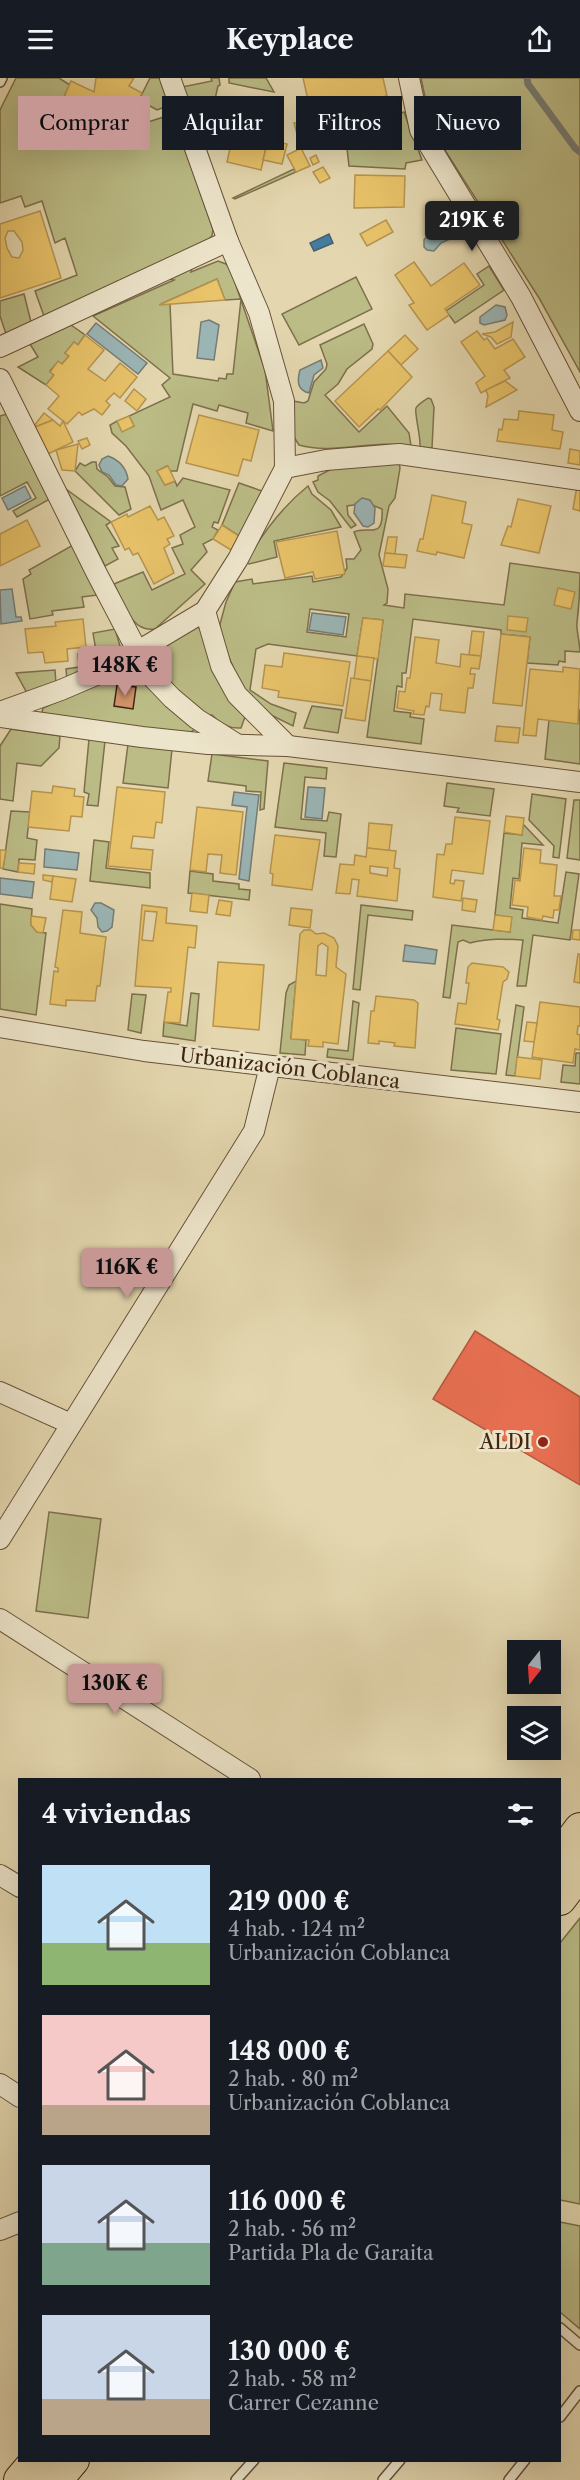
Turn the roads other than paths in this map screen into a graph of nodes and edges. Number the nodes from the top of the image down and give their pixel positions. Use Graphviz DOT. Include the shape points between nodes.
graph roads {
  1 [pos="2,78"];
  2 [pos="170,78"];
  3 [pos="409,78"];
  4 [pos="0,82"];
  5 [pos="228,242"];
  6 [pos="0,347"];
  7 [pos="0,379"];
  8 [pos="580,411"];
  9 [pos="285,468"];
  10 [pos="580,480"];
  11 [pos="205,610"];
  12 [pos="136,650"];
  13 [pos="0,712"];
  14 [pos="0,717"];
  15 [pos="238,745"];
  16 [pos="288,746"];
  17 [pos="580,782"];
  18 [pos="0,1027"];
  19 [pos="270,1066"];
  20 [pos="580,1102"];
  21 [pos="0,1392"];
  22 [pos="71,1424"];
  23 [pos="0,1539"];
  24 [pos="0,1619"];
  25 [pos="248,1778"];
  26 [pos="580,1829"];
  27 [pos="561,1855"];
  28 [pos="580,1872"];
  29 [pos="0,1875"];
  30 [pos="18,1886"];
  31 [pos="561,1898"];
  32 [pos="0,2084"];
  33 [pos="18,2096"];
  34 [pos="18,2223"];
  35 [pos="0,2230"];
  36 [pos="561,2329"];
  37 [pos="580,2345"];
  38 [pos="580,2391"];
  39 [pos="561,2416"];
  40 [pos="35,2462"];
  41 [pos="71,2462"];
  42 [pos="252,2462"];
  43 [pos="398,2462"];
  44 [pos="523,2462"];
  45 [pos="20,2480"];
  46 [pos="56,2480"];
  47 [pos="236,2480"];
  48 [pos="382,2480"];
  49 [pos="509,2480"];
  1 -- 4 [label="lane"];
  2 -- 5 [label="street"];
  3 -- 8 [label="street" via="420,130 521,297"];
  5 -- 6 [label="street"];
  5 -- 9 [label="street" via="258,313 284,401"];
  7 -- 12 [label="street"];
  9 -- 10 [label="street" via="399,454"];
  9 -- 11 [label="street" via="238,558"];
  11 -- 12 [label="street"];
  11 -- 16 [label="street" via="221,666 237,695"];
  12 -- 13 [label="street" via="103,672"];
  12 -- 15 [label="street" via="150,675 172,698"];
  14 -- 15 [label="street" via="142,737"];
  15 -- 16 [label="street"];
  16 -- 17 [label="street"];
  18 -- 19 [label="street, Urbanización Coblanca" via="144,1051"];
  19 -- 20 [label="street, Urbanización Coblanca"];
  19 -- 22 [label="street" via="254,1131"];
  21 -- 22 [label="street"];
  22 -- 23 [label="street"];
  24 -- 25 [label="street"];
  26 -- 27 [label="main road"];
  28 -- 31 [label="main road"];
  29 -- 30 [label="street"];
  32 -- 33 [label="street"];
  34 -- 35 [label="street"];
  36 -- 37 [label="lane"];
  38 -- 39 [label="lane"];
  40 -- 45 [label="main road"];
  41 -- 46 [label="main road"];
  42 -- 47 [label="lane"];
  43 -- 48 [label="lane"];
  44 -- 49 [label="lane"];
}
